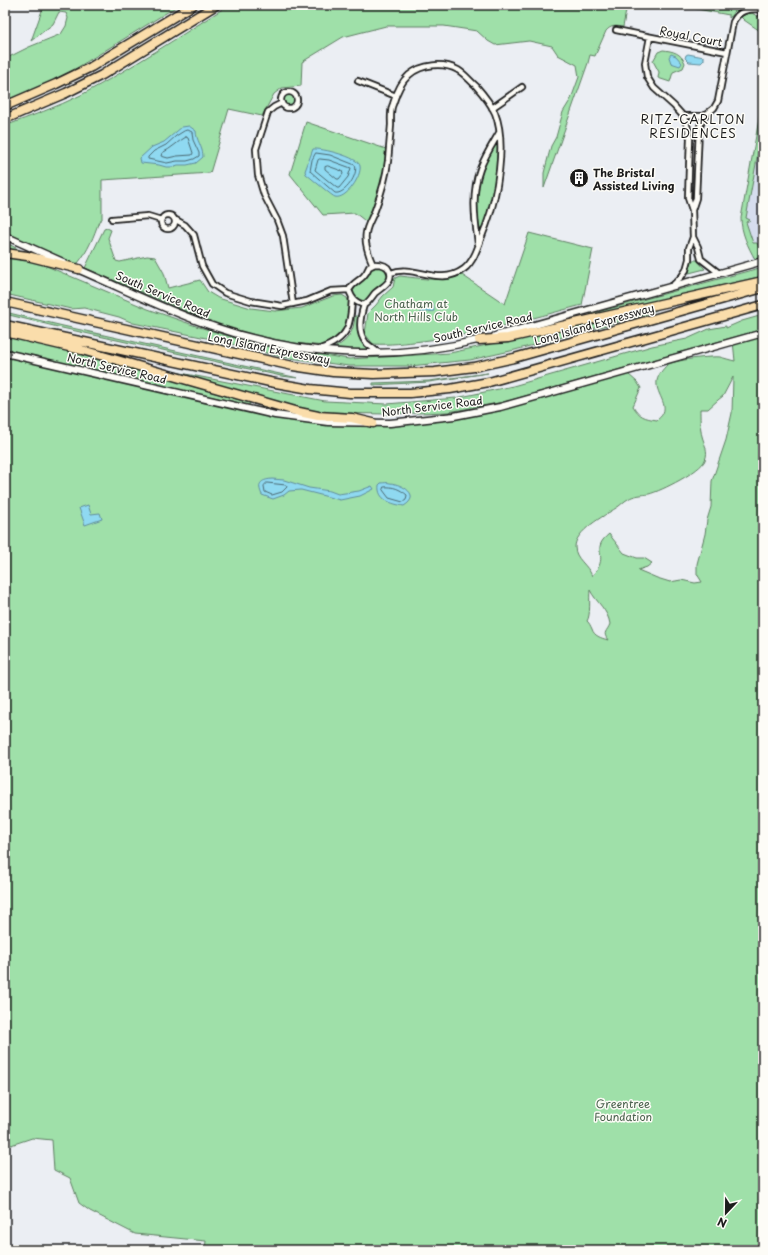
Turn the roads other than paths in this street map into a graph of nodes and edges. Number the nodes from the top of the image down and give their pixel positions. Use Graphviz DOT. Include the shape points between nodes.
graph roads {
  1 [pos="193,5"];
  2 [pos="216,5"];
  3 [pos="760,7"];
  4 [pos="763,16"];
  5 [pos="616,30"];
  6 [pos="650,37"];
  7 [pos="727,52"];
  8 [pos="358,81"];
  9 [pos="522,87"];
  10 [pos="396,96"];
  11 [pos="282,103"];
  12 [pos="5,106"];
  13 [pos="492,108"];
  14 [pos="683,116"];
  15 [pos="704,116"];
  16 [pos="5,118"];
  17 [pos="499,133"];
  18 [pos="692,210"];
  19 [pos="112,219"];
  20 [pos="161,220"];
  21 [pos="176,220"];
  22 [pos="5,236"];
  23 [pos="693,237"];
  24 [pos="478,244"];
  25 [pos="5,253"];
  26 [pos="763,261"];
  27 [pos="373,265"];
  28 [pos="79,269"];
  29 [pos="391,273"];
  30 [pos="719,273"];
  31 [pos="763,281"];
  32 [pos="672,286"];
  33 [pos="763,288"];
  34 [pos="349,290"];
  35 [pos="352,297"];
  36 [pos="5,302"];
  37 [pos="293,304"];
  38 [pos="364,305"];
  39 [pos="763,305"];
  40 [pos="5,325"];
  41 [pos="5,332"];
  42 [pos="763,333"];
  43 [pos="479,340"];
  44 [pos="317,350"];
  45 [pos="5,353"];
  46 [pos="379,353"];
  47 [pos="373,424"];
  1 -- 12 [label="highway" via="91,67"];
  2 -- 16 [label="highway" via="102,75"];
  3 -- 4 [label="street"];
  3 -- 7 [label="street, Royal Court" via="745,10 736,17"];
  5 -- 6 [label="street, Royal Court"];
  6 -- 7 [label="street, Royal Court"];
  6 -- 14 [label="street, Royal Court" via="645,67 649,80"];
  7 -- 15 [label="street, Royal Court" via="718,101"];
  8 -- 10 [label="street"];
  9 -- 13 [label="street"];
  10 -- 13 [label="street" via="409,75 425,67 440,65 457,70 466,77"];
  10 -- 27 [label="street" via="392,106 384,184 366,234 367,252"];
  11 -- 37 [label="street" via="268,112 256,149 258,175 264,195 283,236"];
  13 -- 17 [label="street"];
  14 -- 15 [label="street"];
  14 -- 18 [label="street, Royal Court" via="690,138 688,198"];
  15 -- 18 [label="street, Royal Court" via="698,136 696,198"];
  17 -- 24 [label="street" via="500,152 496,189 489,217"];
  17 -- 24 [label="street" via="486,156 478,179 474,216"];
  18 -- 23 [label="street, Royal Court"];
  19 -- 20 [label="street" via="148,216"];
  20 -- 21 [label="street" via="164,215 169,214"];
  20 -- 21 [label="street" via="167,229 174,227"];
  21 -- 37 [label="street" via="185,224 194,235 202,266 212,284 225,293 259,302 282,306"];
  22 -- 28 [label="main road, South Service Road"];
  23 -- 30 [label="street" via="701,259"];
  23 -- 32 [label="street" via="686,270"];
  24 -- 29 [label="street" via="473,258 465,268 453,275 442,277 405,271"];
  25 -- 28 [label="highway"];
  26 -- 30 [label="main road, South Service Road"];
  27 -- 29 [label="street" via="382,265"];
  27 -- 34 [label="street"];
  28 -- 44 [label="main road, South Service Road" via="214,327 263,341"];
  29 -- 38 [label="street" via="387,284"];
  30 -- 32 [label="main road, South Service Road"];
  31 -- 43 [label="highway" via="508,338"];
  32 -- 43 [label="main road, South Service Road"];
  33 -- 36 [label="highway, Long Island Expressway" via="514,358 454,370 394,374 333,372 294,366"];
  34 -- 35 [label="street"];
  34 -- 37 [label="street" via="331,291"];
  35 -- 38 [label="street" via="357,303"];
  35 -- 44 [label="street" via="352,316 348,329 337,342"];
  38 -- 46 [label="street" via="361,314 361,334"];
  39 -- 40 [label="highway" via="489,382 450,389 389,394 350,393 290,386"];
  41 -- 47 [label="highway" via="82,350 299,412 352,418"];
  42 -- 47 [label="main road, North Service Road" via="491,409 410,422"];
  43 -- 46 [label="main road, South Service Road" via="434,348"];
  44 -- 46 [label="main road, South Service Road"];
  45 -- 47 [label="main road, North Service Road" via="275,415 328,422"];
}
